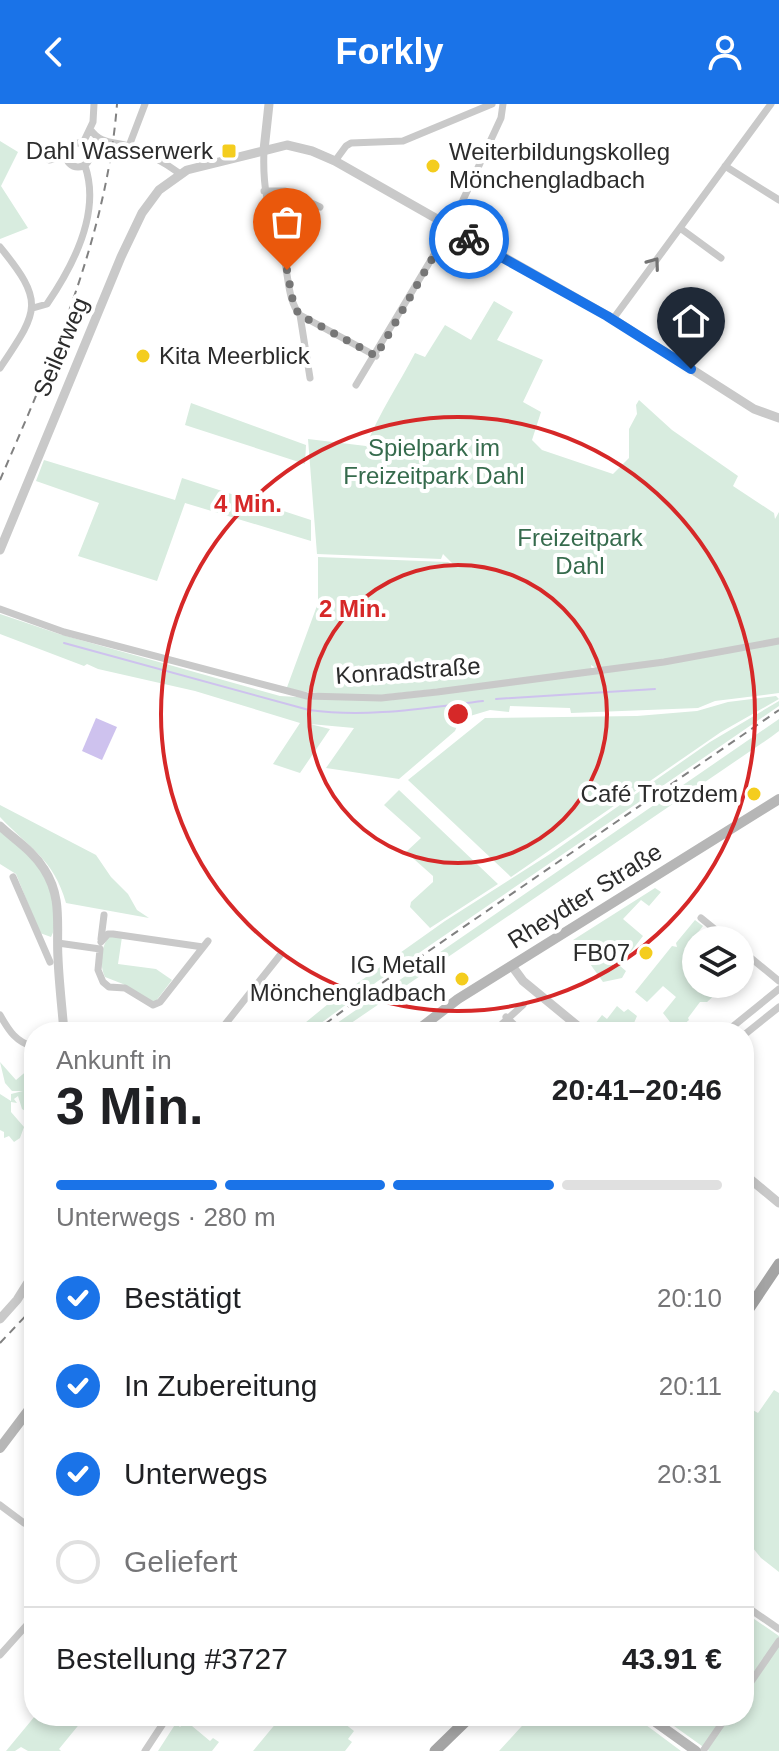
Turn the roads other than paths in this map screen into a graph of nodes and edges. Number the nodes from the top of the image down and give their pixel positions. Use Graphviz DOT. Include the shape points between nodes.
graph roads {
  1 [pos="94,104"];
  2 [pos="145,104"];
  3 [pos="269,104"];
  4 [pos="492,104"];
  5 [pos="503,104"];
  6 [pos="771,104"];
  7 [pos="90,129"];
  8 [pos="105,142"];
  9 [pos="83,143"];
  10 [pos="129,146"];
  11 [pos="90,150"];
  12 [pos="264,150"];
  13 [pos="46,156"];
  14 [pos="66,157"];
  15 [pos="335,161"];
  16 [pos="85,166"];
  17 [pos="725,166"];
  18 [pos="179,173"];
  19 [pos="264,191"];
  20 [pos="779,200"];
  21 [pos="320,207"];
  22 [pos="450,228"];
  23 [pos="680,228"];
  24 [pos="0,247"];
  25 [pos="721,258"];
  26 [pos="33,308"];
  27 [pos="300,315"];
  28 [pos="613,319"];
  29 [pos="376,356"];
  30 [pos="0,368"];
  31 [pos="310,378"];
  32 [pos="356,385"];
  33 [pos="779,418"];
  34 [pos="0,550"];
  35 [pos="0,609"];
  36 [pos="779,641"];
  37 [pos="779,799"];
  38 [pos="0,826"];
  39 [pos="13,877"];
  40 [pos="104,915"];
  41 [pos="701,918"];
  42 [pos="711,926"];
  43 [pos="58,943"];
  44 [pos="100,945"];
  45 [pos="281,954"];
  46 [pos="754,960"];
  47 [pos="50,962"];
  48 [pos="512,966"];
  49 [pos="779,981"];
  50 [pos="779,989"];
  51 [pos="523,1005"];
  52 [pos="779,1007"];
  53 [pos="0,1015"];
  54 [pos="506,1017"];
  55 [pos="63,1022"];
  56 [pos="227,1022"];
  57 [pos="428,1022"];
  58 [pos="502,1022"];
  59 [pos="511,1022"];
  60 [pos="573,1022"];
  61 [pos="738,1022"];
  62 [pos="754,1027"];
  63 [pos="24,1043"];
  64 [pos="754,1182"];
  65 [pos="779,1203"];
  66 [pos="779,1264"];
  67 [pos="779,1276"];
  68 [pos="24,1289"];
  69 [pos="754,1301"];
  70 [pos="754,1312"];
  71 [pos="0,1319"];
  72 [pos="24,1416"];
  73 [pos="0,1448"];
  74 [pos="0,1505"];
  75 [pos="24,1523"];
  76 [pos="754,1612"];
  77 [pos="24,1628"];
  78 [pos="779,1629"];
  79 [pos="779,1641"];
  80 [pos="0,1655"];
  81 [pos="754,1677"];
  82 [pos="161,1726"];
  83 [pos="451,1726"];
  84 [pos="461,1726"];
  85 [pos="661,1726"];
  86 [pos="720,1726"];
  87 [pos="145,1751"];
  88 [pos="427,1751"];
  89 [pos="435,1751"];
  90 [pos="696,1751"];
  91 [pos="703,1751"];
  1 -- 7 [label="street"];
  2 -- 10 [label="street"];
  3 -- 12 [label="street"];
  4 -- 15 [label="street" via="403,141 351,143"];
  5 -- 22 [label="street"];
  6 -- 17 [label="street"];
  7 -- 8 [label="street"];
  7 -- 9 [label="street"];
  8 -- 10 [label="street"];
  8 -- 11 [label="street"];
  9 -- 11 [label="street"];
  9 -- 14 [label="street" via="70,145"];
  10 -- 18 [label="street"];
  11 -- 16 [label="street"];
  12 -- 15 [label="street" via="287,145"];
  12 -- 18 [label="street"];
  12 -- 19 [label="street"];
  13 -- 14 [label="street"];
  14 -- 16 [label="street" via="75,167"];
  15 -- 22 [label="street"];
  16 -- 26 [label="street" via="91,194 71,268 47,304"];
  17 -- 20 [label="street"];
  17 -- 23 [label="street"];
  18 -- 34 [label="street, Seilerweg" via="151,200 121,257"];
  19 -- 21 [label="street" via="285,191"];
  19 -- 27 [label="street"];
  22 -- 28 [label="street"];
  22 -- 29 [label="street"];
  23 -- 25 [label="street"];
  28 -- 23 [label="street, one-way"];
  24 -- 26 [label="street" via="23,275"];
  26 -- 30 [label="street" via="25,332"];
  27 -- 29 [label="street"];
  27 -- 31 [label="street"];
  28 -- 33 [label="street" via="754,409"];
  29 -- 32 [label="street"];
  35 -- 36 [label="street, Konradstraße" via="64,632 307,696 381,698 488,686"];
  37 -- 48 [label="main road, Rheydter Straße"];
  38 -- 43 [label="street" via="38,860 53,885"];
  39 -- 47 [label="street"];
  40 -- 44 [label="street"];
  41 -- 42 [label="street"];
  43 -- 44 [label="street"];
  43 -- 55 [label="street"];
  44 -- 44 [label="street" via="98,970 103,982 153,1005 205,944 108,934"];
  45 -- 56 [label="street"];
  46 -- 49 [label="street"];
  48 -- 57 [label="main road, Rheydter Straße"];
  48 -- 60 [label="street"];
  50 -- 61 [label="street"];
  51 -- 54 [label="street"];
  52 -- 62 [label="street"];
  53 -- 63 [label="street"];
  54 -- 58 [label="street"];
  54 -- 59 [label="street"];
  64 -- 65 [label="street"];
  66 -- 69 [label="main road"];
  67 -- 70 [label="main road"];
  68 -- 71 [label="street"];
  72 -- 73 [label="main road"];
  74 -- 75 [label="street"];
  76 -- 78 [label="street"];
  77 -- 80 [label="street"];
  79 -- 81 [label="street"];
  82 -- 87 [label="street"];
  83 -- 88 [label="main road"];
  84 -- 89 [label="main road"];
  85 -- 90 [label="main road"];
  86 -- 91 [label="street"];
}
